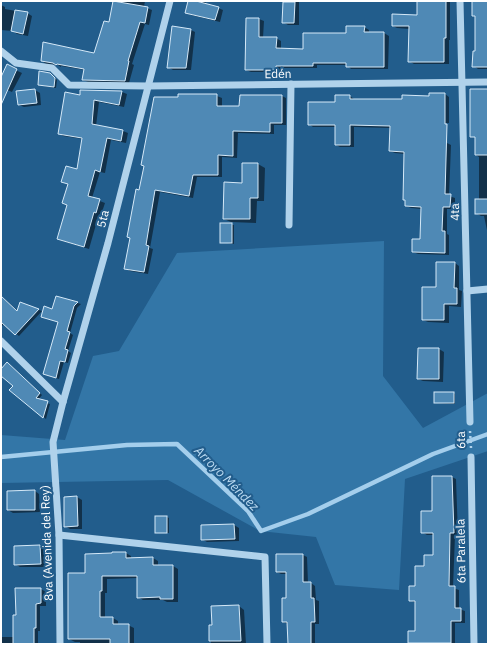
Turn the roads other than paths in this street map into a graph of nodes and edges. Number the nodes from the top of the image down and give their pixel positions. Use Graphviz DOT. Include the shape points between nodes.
graph roads {
  1 [pos="170,1"];
  2 [pos="460,1"];
  3 [pos="1,51"];
  4 [pos="463,82"];
  5 [pos="488,82"];
  6 [pos="291,84"];
  7 [pos="148,86"];
  8 [pos="289,225"];
  9 [pos="488,289"];
  10 [pos="467,291"];
  11 [pos="1,341"];
  12 [pos="63,402"];
  13 [pos="470,422"];
  14 [pos="54,442"];
  15 [pos="471,457"];
  16 [pos="59,535"];
  17 [pos="60,644"];
  18 [pos="267,644"];
  19 [pos="474,644"];
  1 -- 7 [label="street, 5ta"];
  2 -- 4 [label="street, 4ta"];
  3 -- 7 [label="street, Edén" via="16,63 52,68 69,85"];
  4 -- 5 [label="street, Edén"];
  4 -- 6 [label="street, Edén"];
  4 -- 10 [label="street, 4ta"];
  6 -- 7 [label="street, Edén"];
  6 -- 8 [label="street"];
  7 -- 12 [label="street, 5ta" via="108,243"];
  9 -- 10 [label="street"];
  10 -- 13 [label="street, 4ta"];
  11 -- 12 [label="street"];
  12 -- 14 [label="street, 5ta"];
  14 -- 16 [label="street, 8va (Avenida del Rey)"];
  15 -- 19 [label="street, 6ta Paralela"];
  16 -- 17 [label="street, 8va (Avenida del Rey)"];
  16 -- 18 [label="street" via="266,557"];
}
